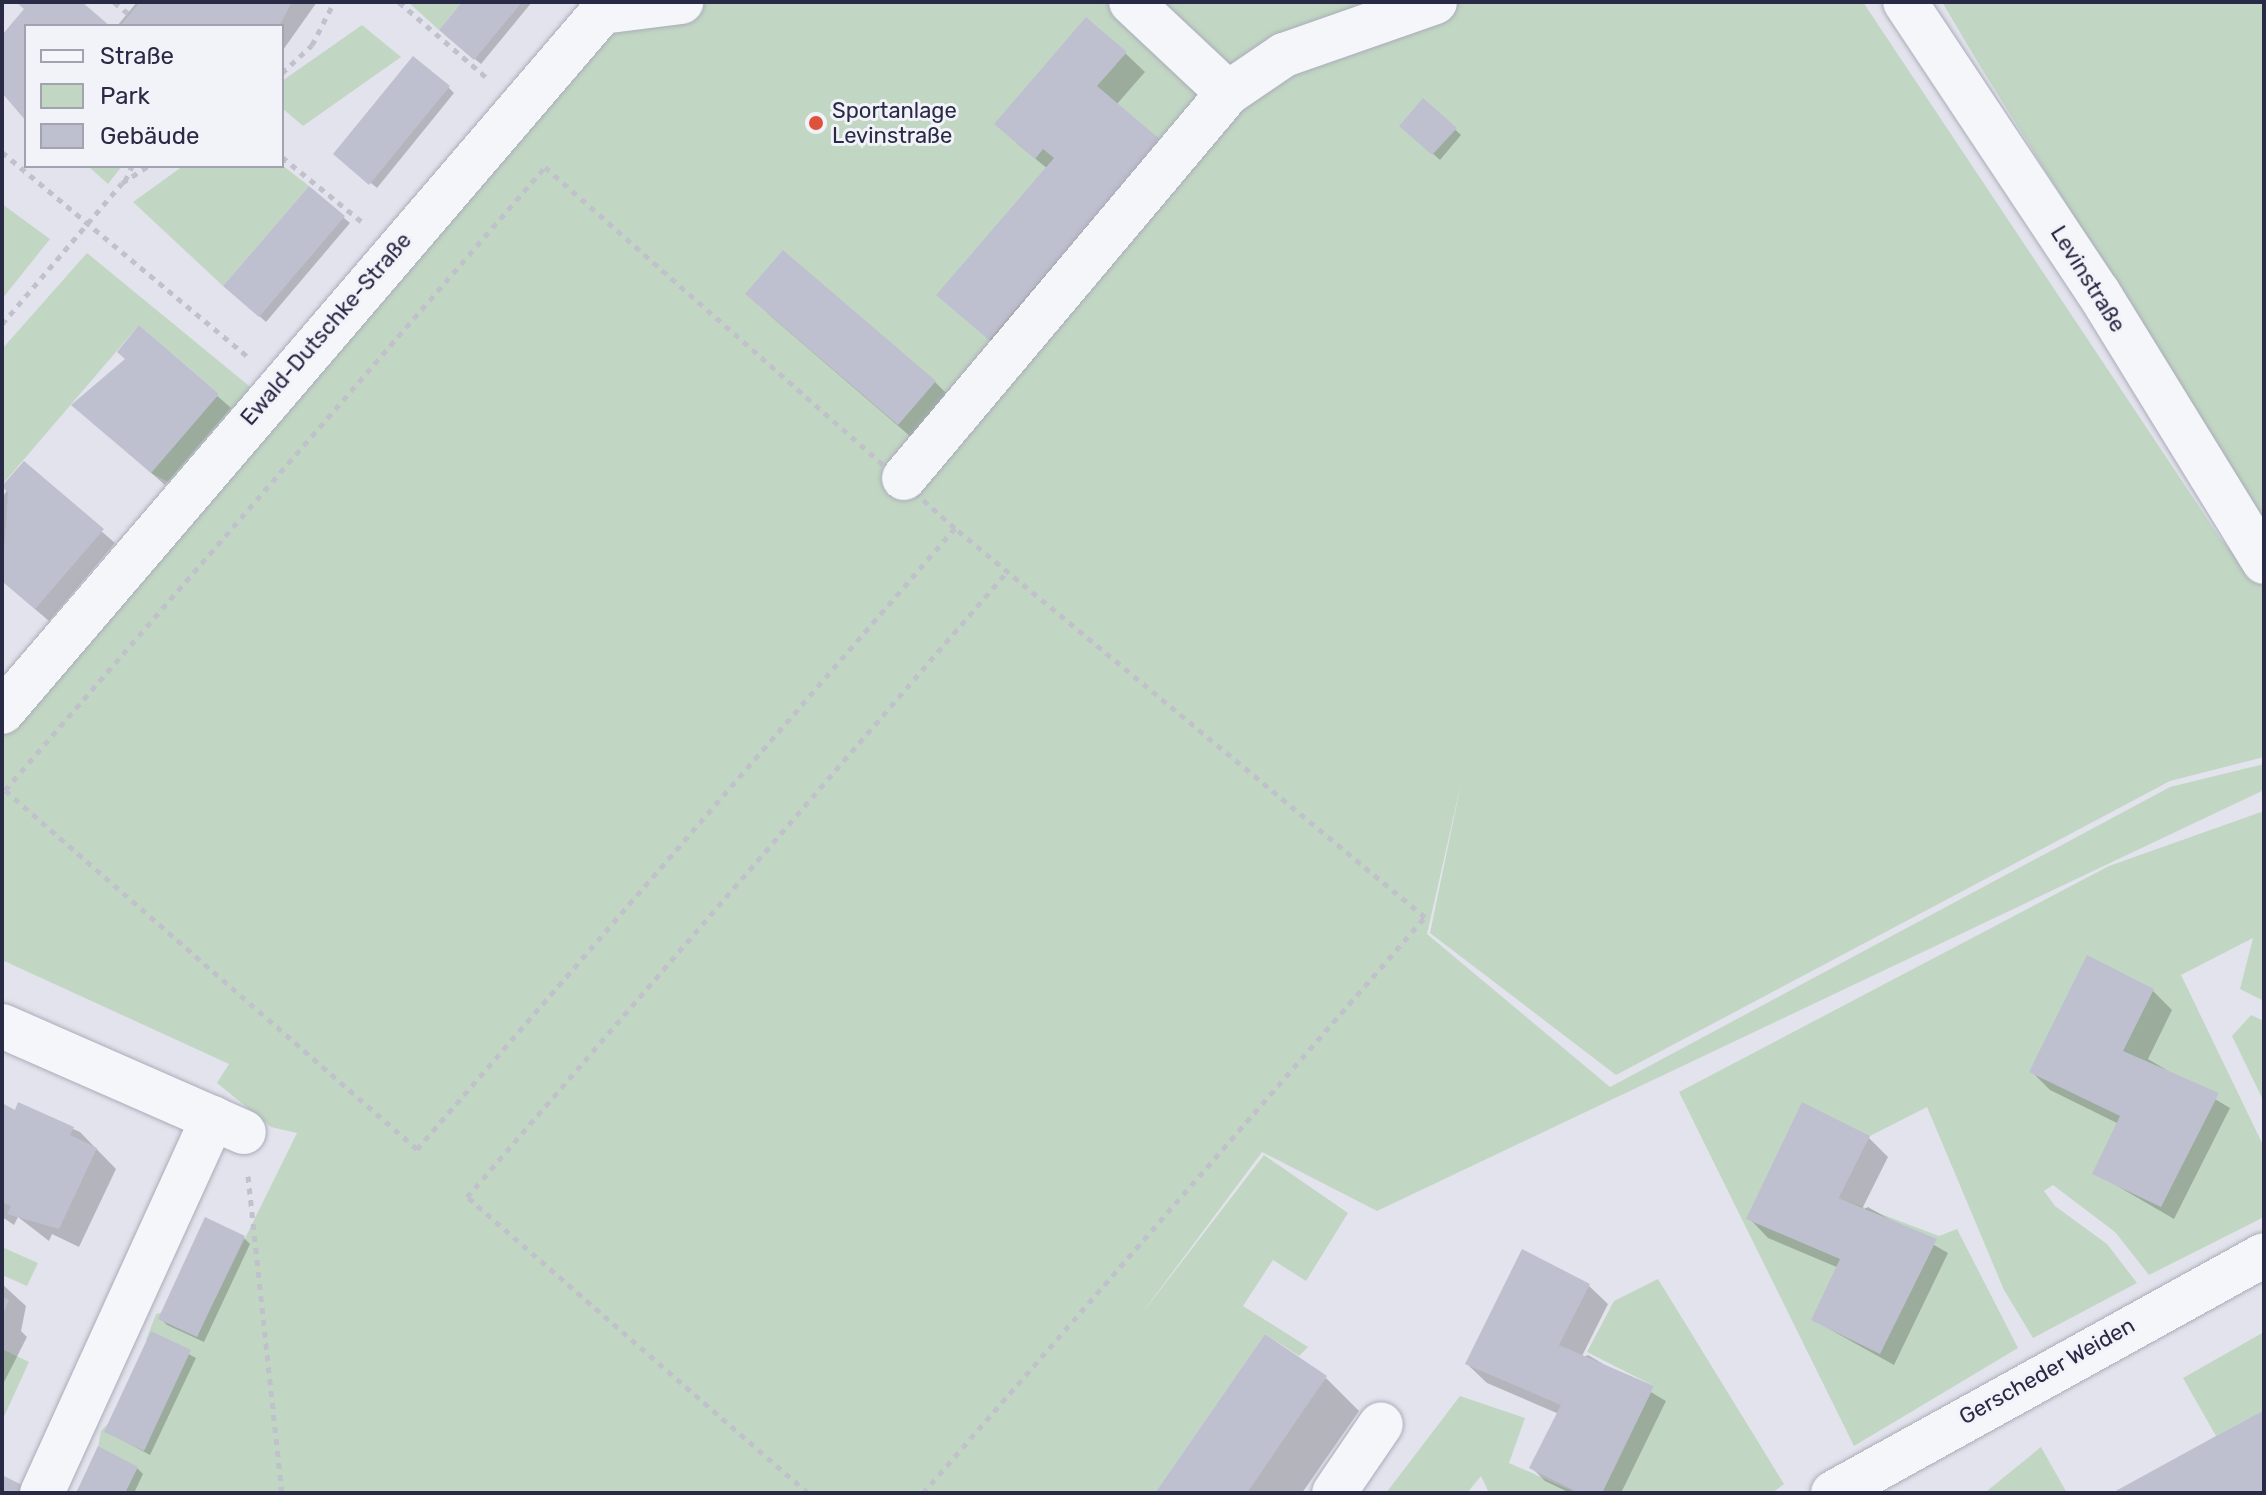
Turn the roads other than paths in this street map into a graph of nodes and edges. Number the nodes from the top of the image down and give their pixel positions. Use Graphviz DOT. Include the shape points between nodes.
graph roads {
  1 [pos="681,2"];
  2 [pos="1131,2"];
  3 [pos="1435,2"];
  4 [pos="1905,2"];
  5 [pos="1228,93"];
  6 [pos="904,478"];
  7 [pos="2264,562"];
  8 [pos="2,712"];
  9 [pos="2,1026"];
  10 [pos="2264,1255"];
  11 [pos="1381,1424"];
  12 [pos="42,1493"];
  13 [pos="1334,1493"];
  14 [pos="1833,1493"];
  1 -- 8 [label="street, Ewald-Dutschke-Straße" via="602,12 278,382"];
  2 -- 5 [label="street"];
  3 -- 5 [label="street" via="1284,55"];
  4 -- 7 [label="street, Levinstraße" via="2098,292"];
  5 -- 6 [label="street"];
  9 -- 12 [label="street" via="229,1125"];
  10 -- 14 [label="street, Gerscheder Weiden"];
  11 -- 13 [label="street"];
}
